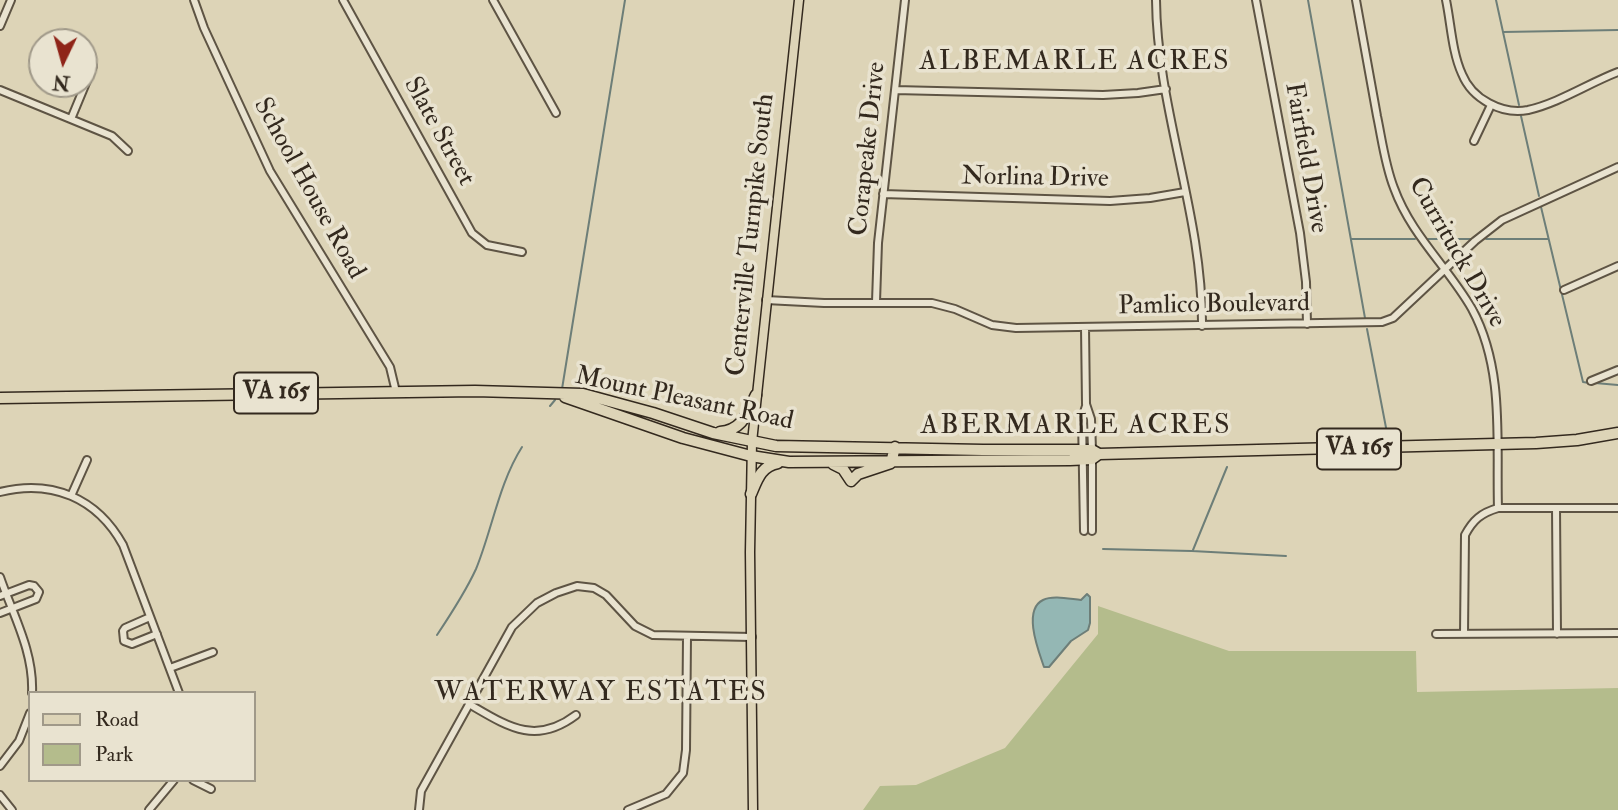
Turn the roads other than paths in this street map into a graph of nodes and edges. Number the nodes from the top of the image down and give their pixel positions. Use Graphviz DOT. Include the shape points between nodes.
graph roads {
  1 [pos="11,0"];
  2 [pos="194,0"];
  3 [pos="343,0"];
  4 [pos="493,0"];
  5 [pos="799,0"];
  6 [pos="905,0"];
  7 [pos="1156,0"];
  8 [pos="1256,0"];
  9 [pos="1356,0"];
  10 [pos="1446,0"];
  11 [pos="0,26"];
  12 [pos="1618,72"];
  13 [pos="1166,89"];
  14 [pos="0,90"];
  15 [pos="895,90"];
  16 [pos="80,98"];
  17 [pos="1491,104"];
  18 [pos="556,113"];
  19 [pos="71,119"];
  20 [pos="1474,142"];
  21 [pos="128,151"];
  22 [pos="1618,167"];
  23 [pos="1185,192"];
  24 [pos="883,194"];
  25 [pos="522,252"];
  26 [pos="1618,266"];
  27 [pos="1444,270"];
  28 [pos="1564,290"];
  29 [pos="766,300"];
  30 [pos="876,302"];
  31 [pos="1307,324"];
  32 [pos="1202,326"];
  33 [pos="1085,327"];
  34 [pos="1618,370"];
  35 [pos="1591,382"];
  36 [pos="396,392"];
  37 [pos="553,394"];
  38 [pos="756,395"];
  39 [pos="0,398"];
  40 [pos="713,433"];
  41 [pos="1618,433"];
  42 [pos="752,442"];
  43 [pos="1496,444"];
  44 [pos="895,447"];
  45 [pos="1090,455"];
  46 [pos="751,456"];
  47 [pos="87,460"];
  48 [pos="789,462"];
  49 [pos="891,463"];
  50 [pos="832,464"];
  51 [pos="0,492"];
  52 [pos="751,494"];
  53 [pos="71,496"];
  54 [pos="1498,508"];
  55 [pos="1556,508"];
  56 [pos="1618,508"];
  57 [pos="1088,531"];
  58 [pos="0,577"];
  59 [pos="0,583"];
  60 [pos="3,595"];
  61 [pos="12,609"];
  62 [pos="0,613"];
  63 [pos="150,617"];
  64 [pos="157,634"];
  65 [pos="1436,634"];
  66 [pos="1464,634"];
  67 [pos="1557,634"];
  68 [pos="1618,634"];
  69 [pos="687,637"];
  70 [pos="752,637"];
  71 [pos="213,652"];
  72 [pos="170,668"];
  73 [pos="32,691"];
  74 [pos="178,691"];
  75 [pos="469,704"];
  76 [pos="576,715"];
  77 [pos="28,719"];
  78 [pos="0,766"];
  79 [pos="172,782"];
  80 [pos="197,782"];
  81 [pos="211,789"];
  82 [pos="0,796"];
  83 [pos="12,810"];
  84 [pos="149,810"];
  85 [pos="419,810"];
  86 [pos="628,810"];
  87 [pos="753,810"];
  1 -- 11 [label="street"];
  2 -- 36 [label="street, School House Road" via="270,171 390,367"];
  3 -- 25 [label="street, Slate Street" via="472,233 487,245"];
  4 -- 18 [label="street"];
  5 -- 29 [label="main road, Centerville Turnpike South"];
  6 -- 15 [label="street, Corapeake Drive"];
  7 -- 13 [label="street"];
  8 -- 31 [label="street, Fairfield Drive" via="1300,233"];
  9 -- 27 [label="street, Currituck Drive" via="1393,187 1411,224"];
  10 -- 17 [label="street" via="1461,74 1471,89"];
  12 -- 17 [label="street" via="1528,110"];
  13 -- 15 [label="street" via="1103,95"];
  13 -- 23 [label="street"];
  14 -- 19 [label="street"];
  15 -- 24 [label="street, Corapeake Drive"];
  16 -- 19 [label="street"];
  17 -- 20 [label="street"];
  19 -- 21 [label="street" via="112,136"];
  22 -- 27 [label="street, Pamlico Boulevard" via="1502,220"];
  23 -- 24 [label="street, Norlina Drive" via="1110,201"];
  23 -- 32 [label="street" via="1200,282"];
  24 -- 30 [label="street, Corapeake Drive"];
  26 -- 28 [label="street"];
  27 -- 31 [label="street, Pamlico Boulevard" via="1389,320"];
  27 -- 43 [label="street, Currituck Drive" via="1470,307 1487,344 1495,379"];
  29 -- 30 [label="street, Pamlico Boulevard"];
  29 -- 38 [label="main road, Centerville Turnpike South"];
  30 -- 33 [label="street, Pamlico Boulevard" via="932,303 1007,327"];
  31 -- 32 [label="street, Pamlico Boulevard"];
  32 -- 33 [label="street, Pamlico Boulevard"];
  33 -- 45 [label="street"];
  34 -- 35 [label="street"];
  36 -- 37 [label="highway, Mount Pleasant Road / VA 165"];
  36 -- 39 [label="highway, Mount Pleasant Road / VA 165"];
  37 -- 40 [label="highway, Mount Pleasant Road / VA 165" via="583,394"];
  37 -- 46 [label="highway, Mount Pleasant Road / VA 165"];
  38 -- 40 [label="highway" via="737,427"];
  38 -- 42 [label="main road, Centerville Turnpike South"];
  40 -- 42 [label="highway, Mount Pleasant Road / VA 165"];
  41 -- 43 [label="highway, Mount Pleasant Road / VA 165" via="1561,442"];
  42 -- 44 [label="highway, Mount Pleasant Road / VA 165"];
  42 -- 46 [label="main road, Centerville Turnpike South"];
  43 -- 45 [label="highway, Mount Pleasant Road / VA 165"];
  43 -- 54 [label="street, Currituck Drive"];
  44 -- 45 [label="highway, Mount Pleasant Road / VA 165"];
  44 -- 49 [label="highway"];
  45 -- 49 [label="highway, Mount Pleasant Road / VA 165"];
  45 -- 57 [label="street"];
  46 -- 48 [label="highway, Mount Pleasant Road / VA 165"];
  46 -- 52 [label="main road, Centerville Turnpike South"];
  47 -- 53 [label="street"];
  48 -- 50 [label="highway, Mount Pleasant Road / VA 165"];
  48 -- 52 [label="highway" via="765,468"];
  49 -- 50 [label="highway, Mount Pleasant Road / VA 165"];
  49 -- 50 [label="highway" via="858,474 851,481"];
  51 -- 53 [label="street" via="41,487"];
  52 -- 70 [label="main road, Centerville Turnpike South"];
  53 -- 63 [label="street" via="114,528"];
  54 -- 55 [label="street"];
  54 -- 66 [label="street" via="1473,521 1465,535"];
  55 -- 56 [label="street"];
  55 -- 67 [label="street"];
  58 -- 60 [label="street"];
  59 -- 60 [label="street"];
  60 -- 61 [label="street"];
  60 -- 61 [label="street" via="29,585 39,592 36,599"];
  61 -- 62 [label="street"];
  61 -- 73 [label="street" via="28,651"];
  63 -- 64 [label="street"];
  63 -- 64 [label="street" via="125,628 124,641 132,644"];
  64 -- 72 [label="street"];
  65 -- 66 [label="street"];
  66 -- 67 [label="street"];
  67 -- 68 [label="street"];
  69 -- 70 [label="street"];
  69 -- 75 [label="street" via="641,630 594,588 565,589 537,603 512,627"];
  69 -- 86 [label="street" via="682,773 666,794"];
  70 -- 87 [label="main road, Centerville Turnpike South"];
  71 -- 72 [label="street"];
  72 -- 74 [label="street"];
  75 -- 76 [label="street" via="508,726 530,732 552,729"];
  75 -- 85 [label="street" via="421,790"];
  77 -- 78 [label="street" via="19,741"];
  79 -- 84 [label="street"];
  80 -- 81 [label="street"];
  82 -- 83 [label="street"];
}
